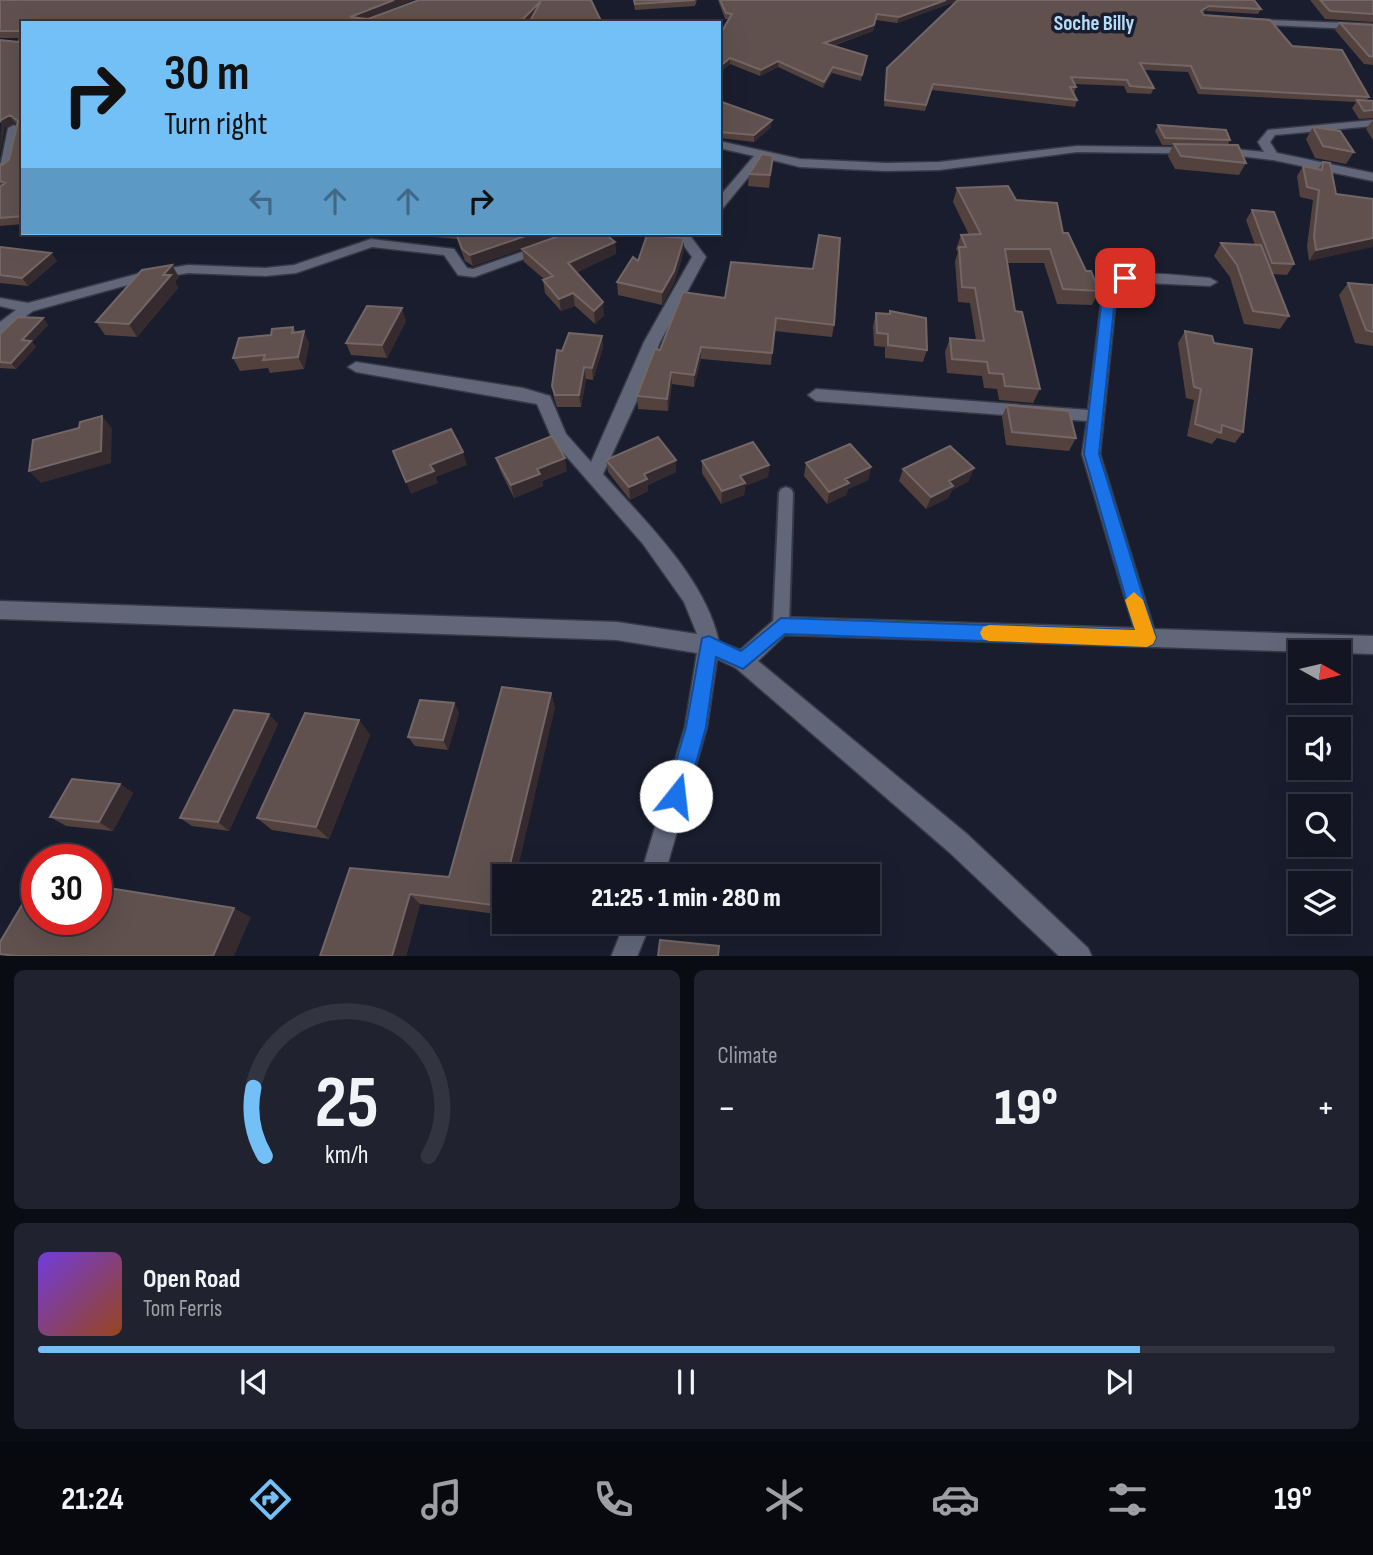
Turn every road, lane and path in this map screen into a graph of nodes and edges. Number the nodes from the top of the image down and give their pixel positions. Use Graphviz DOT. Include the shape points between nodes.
graph roads {
  1 [pos="1235,20"];
  2 [pos="1373,27"];
  3 [pos="1373,123"];
  4 [pos="0,128"];
  5 [pos="18,128"];
  6 [pos="721,145"];
  7 [pos="760,156"];
  8 [pos="1273,156"];
  9 [pos="6,167"];
  10 [pos="1373,177"];
  11 [pos="721,203"];
  12 [pos="582,235"];
  13 [pos="687,235"];
  14 [pos="1210,282"];
  15 [pos="0,302"];
  16 [pos="28,308"];
  17 [pos="0,329"];
  18 [pos="356,367"];
  19 [pos="816,395"];
  20 [pos="1096,416"];
  21 [pos="593,477"];
  22 [pos="786,492"];
  23 [pos="0,610"];
  24 [pos="781,626"];
  25 [pos="1147,638"];
  26 [pos="709,644"];
  27 [pos="1373,645"];
  28 [pos="743,661"];
  29 [pos="656,864"];
  30 [pos="633,934"];
  31 [pos="624,956"];
  32 [pos="1078,956"];
  1 -- 2 [label="street"];
  3 -- 8 [label="street" via="1272,132 1264,142"];
  4 -- 5 [label="street"];
  5 -- 9 [label="street"];
  6 -- 7 [label="street"];
  7 -- 8 [label="street" via="824,166 887,167 939,166 1077,149 1182,149"];
  7 -- 11 [label="street"];
  8 -- 10 [label="street"];
  12 -- 16 [label="street" via="474,273 463,272 449,253 433,247 371,243 296,269 167,271"];
  13 -- 21 [label="street" via="699,257 652,342"];
  14 -- 20 [label="street" via="1125,278 1113,283"];
  15 -- 16 [label="street"];
  16 -- 17 [label="street"];
  18 -- 21 [label="street" via="542,399 559,437"];
  19 -- 20 [label="street"];
  20 -- 25 [label="street" via="1091,454"];
  21 -- 26 [label="street" via="650,539 691,596 705,623"];
  22 -- 24 [label="lane"];
  23 -- 26 [label="street" via="617,631"];
  24 -- 25 [label="street"];
  24 -- 28 [label="street"];
  25 -- 27 [label="street"];
  26 -- 28 [label="street"];
  26 -- 29 [label="street" via="696,727"];
  28 -- 32 [label="street" via="958,843"];
  30 -- 31 [label="street"];
}
